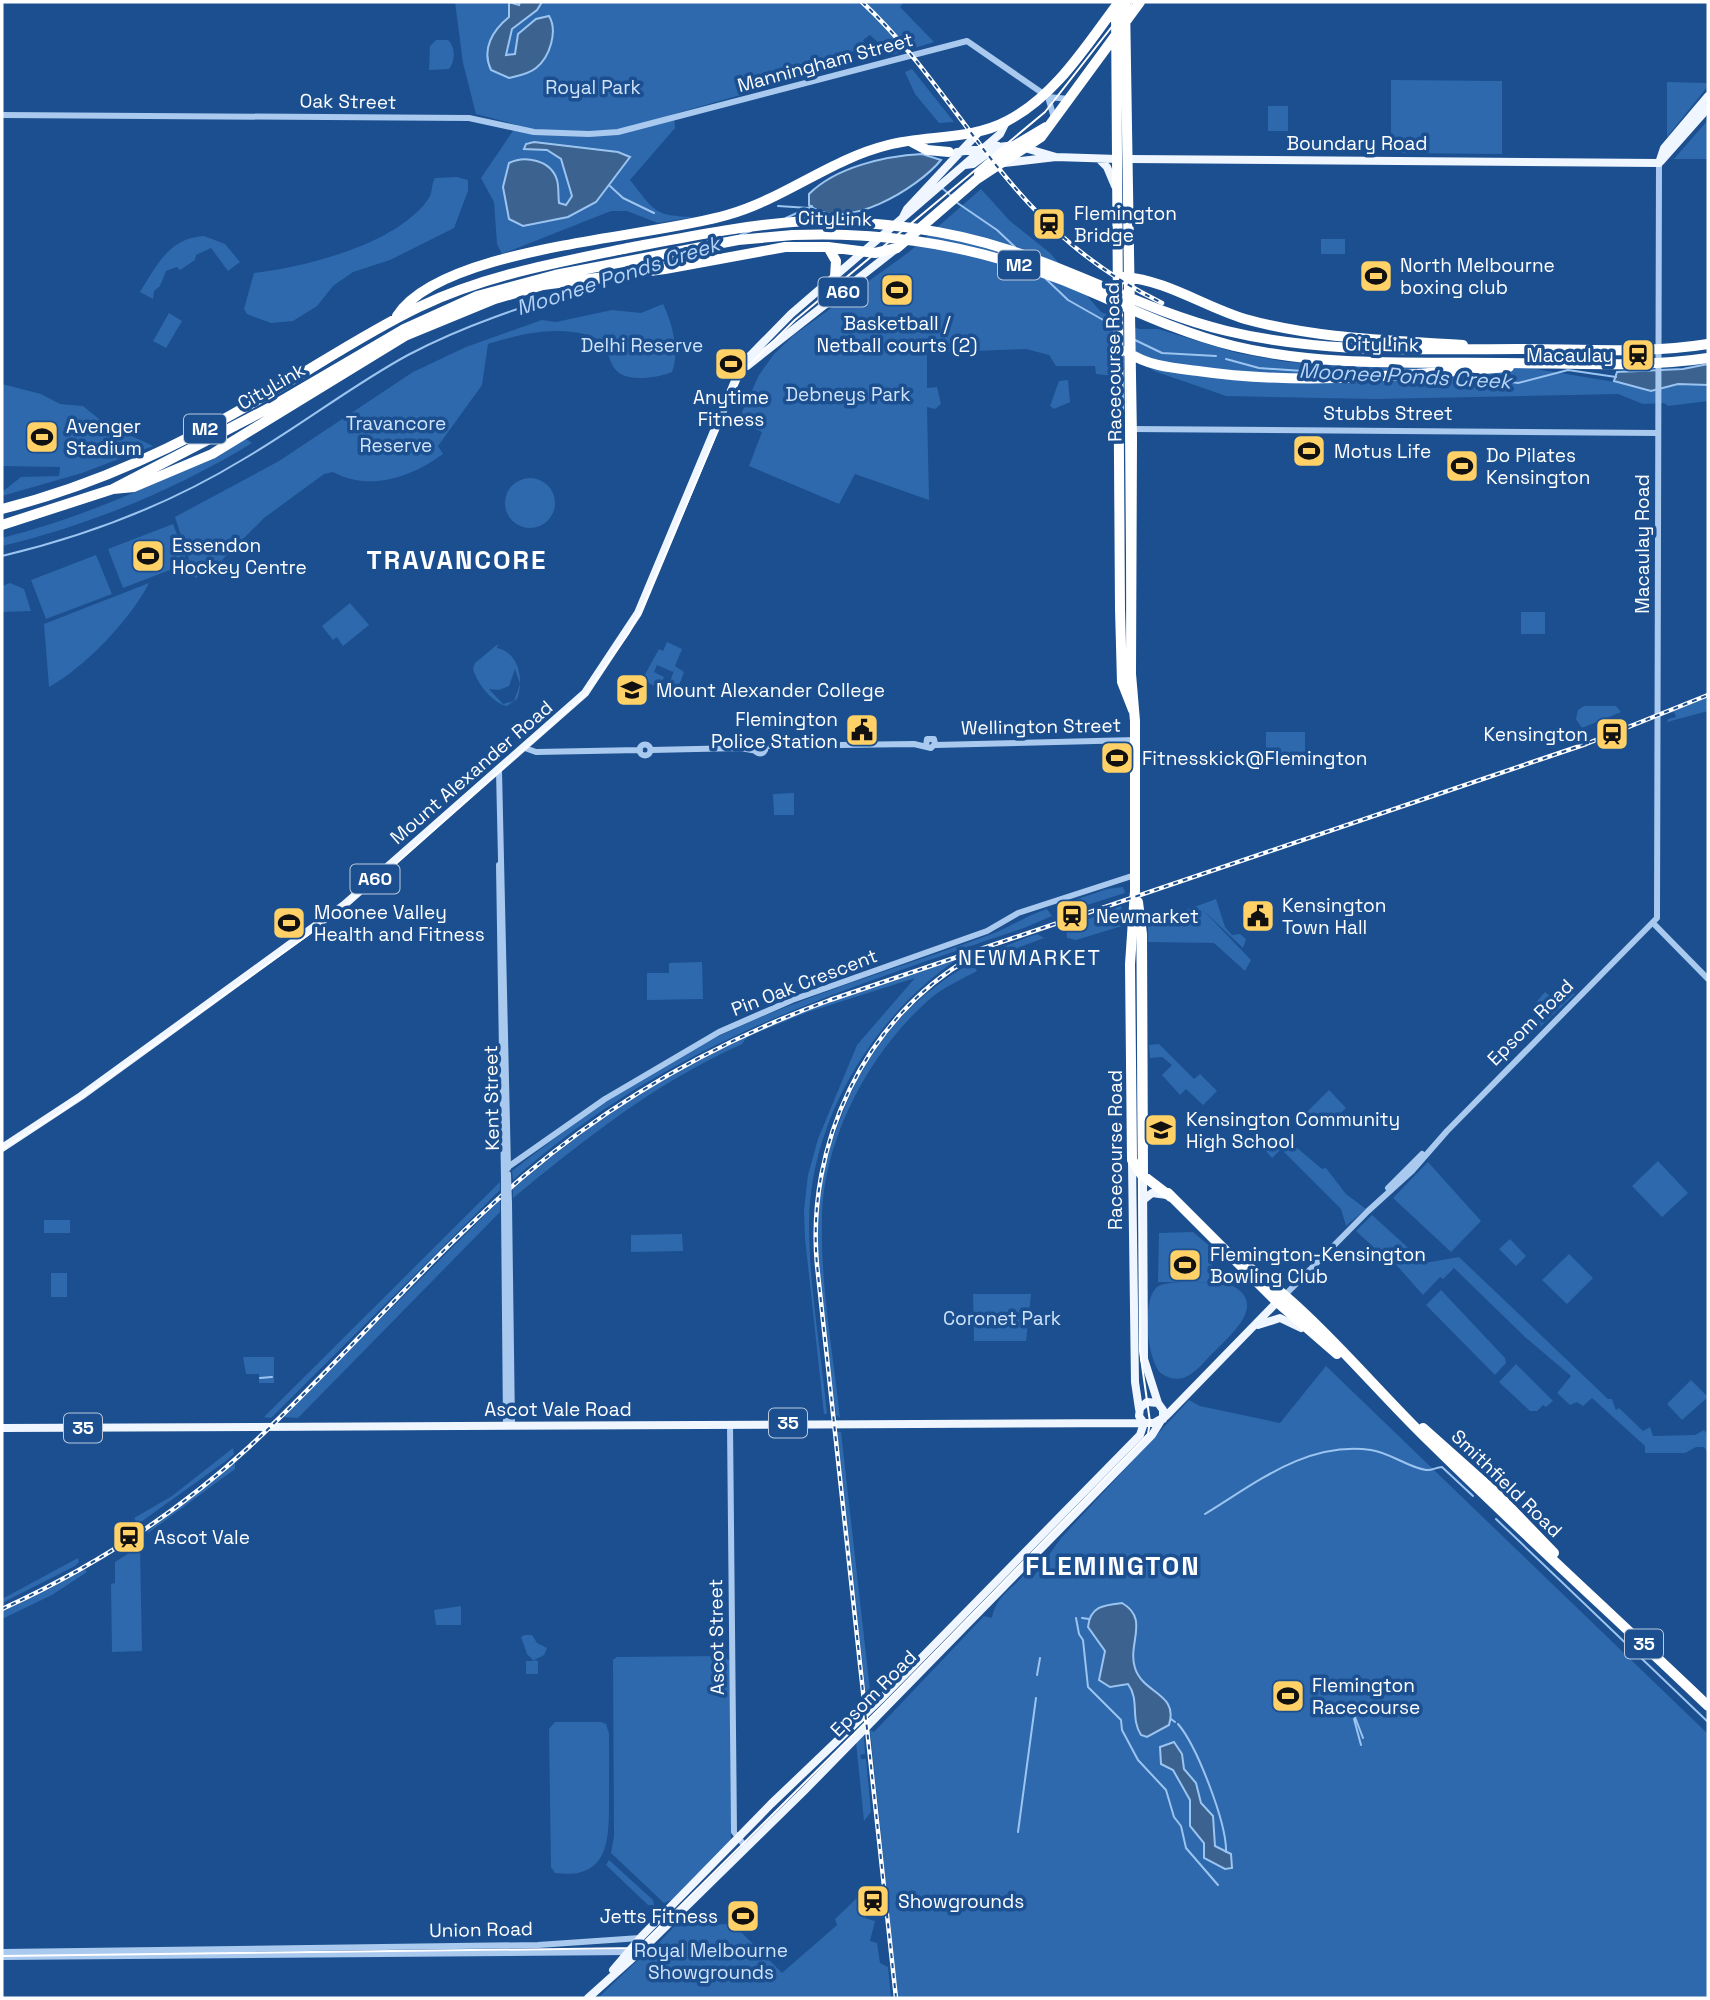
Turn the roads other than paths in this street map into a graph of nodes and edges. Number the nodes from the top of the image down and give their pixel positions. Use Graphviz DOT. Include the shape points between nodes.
graph roads {
  1 [pos="1140,2"];
  2 [pos="1119,3"];
  3 [pos="1126,21"];
  4 [pos="1116,36"];
  5 [pos="1046,96"];
  6 [pos="1708,96"];
  7 [pos="1069,99"];
  8 [pos="1708,107"];
  9 [pos="690,114"];
  10 [pos="2,115"];
  11 [pos="1054,118"];
  12 [pos="1006,122"];
  13 [pos="983,130"];
  14 [pos="1044,131"];
  15 [pos="909,141"];
  16 [pos="999,145"];
  17 [pos="985,147"];
  18 [pos="1015,147"];
  19 [pos="1029,147"];
  20 [pos="953,152"];
  21 [pos="1052,155"];
  22 [pos="1098,159"];
  23 [pos="1117,159"];
  24 [pos="1129,159"];
  25 [pos="1659,163"];
  26 [pos="1002,164"];
  27 [pos="965,165"];
  28 [pos="978,179"];
  29 [pos="1117,192"];
  30 [pos="902,220"];
  31 [pos="828,247"];
  32 [pos="897,248"];
  33 [pos="861,251"];
  34 [pos="1129,253"];
  35 [pos="1116,276"];
  36 [pos="835,277"];
  37 [pos="1129,278"];
  38 [pos="1149,281"];
  39 [pos="791,314"];
  40 [pos="395,319"];
  41 [pos="798,324"];
  42 [pos="1117,340"];
  43 [pos="1708,344"];
  44 [pos="1516,349"];
  45 [pos="1129,352"];
  46 [pos="1708,358"];
  47 [pos="1146,363"];
  48 [pos="1559,363"];
  49 [pos="1130,377"];
  50 [pos="731,388"];
  51 [pos="1118,427"];
  52 [pos="1131,429"];
  53 [pos="1658,433"];
  54 [pos="113,489"];
  55 [pos="2,509"];
  56 [pos="2,525"];
  57 [pos="1125,527"];
  58 [pos="1135,740"];
  59 [pos="525,748"];
  60 [pos="496,774"];
  61 [pos="1135,874"];
  62 [pos="1653,923"];
  63 [pos="1708,979"];
  64 [pos="1137,1066"];
  65 [pos="2,1148"];
  66 [pos="1132,1160"];
  67 [pos="1143,1171"];
  68 [pos="507,1173"];
  69 [pos="1170,1197"];
  70 [pos="1143,1200"];
  71 [pos="1133,1288"];
  72 [pos="1143,1288"];
  73 [pos="1280,1299"];
  74 [pos="1252,1328"];
  75 [pos="1324,1334"];
  76 [pos="1313,1335"];
  77 [pos="1328,1347"];
  78 [pos="1349,1360"];
  79 [pos="1183,1397"];
  80 [pos="1158,1403"];
  81 [pos="1139,1410"];
  82 [pos="1162,1419"];
  83 [pos="1114,1423"];
  84 [pos="1144,1423"];
  85 [pos="730,1424"];
  86 [pos="509,1425"];
  87 [pos="2,1428"];
  88 [pos="1491,1495"];
  89 [pos="1580,1582"];
  90 [pos="1708,1706"];
  91 [pos="737,1839"];
  92 [pos="745,1846"];
  93 [pos="641,1937"];
  94 [pos="646,1946"];
  95 [pos="538,1949"];
  96 [pos="628,1952"];
  97 [pos="2,1955"];
  98 [pos="601,1985"];
  99 [pos="588,1998"];
  1 -- 3 [label="highway, A60"];
  2 -- 3 [label="highway, Racecourse Road"];
  2 -- 4 [label="highway, Racecourse Road"];
  2 -- 5 [label="highway, A60"];
  3 -- 4 [label="highway, A60"];
  3 -- 24 [label="highway, Racecourse Road"];
  4 -- 7 [label="highway, A60"];
  4 -- 23 [label="highway, Racecourse Road"];
  5 -- 7 [label="street"];
  5 -- 9 [label="street, Manningham Street" via="967,41"];
  5 -- 11 [label="street"];
  5 -- 12 [label="highway, A60"];
  6 -- 25 [label="main road" via="1664,148"];
  7 -- 11 [label="highway, A60"];
  8 -- 25 [label="main road"];
  9 -- 10 [label="street, Oak Street" via="618,132 589,134 534,132 469,118"];
  11 -- 14 [label="highway, A60"];
  12 -- 13 [label="highway"];
  12 -- 17 [label="main road, A60"];
  13 -- 15 [label="highway"];
  13 -- 20 [label="main road"];
  14 -- 18 [label="highway, A60"];
  14 -- 19 [label="highway, A60"];
  14 -- 21 [label="main road"];
  15 -- 20 [label="highway" via="928,150"];
  15 -- 40 [label="highway" via="859,154 729,215 487,264 416,298"];
  16 -- 17 [label="main road, Boundary Road"];
  16 -- 18 [label="main road, Boundary Road"];
  16 -- 27 [label="main road"];
  17 -- 20 [label="main road, Boundary Road"];
  17 -- 27 [label="main road, A60"];
  18 -- 19 [label="main road, Boundary Road"];
  18 -- 26 [label="highway, A60"];
  18 -- 28 [label="highway, A60" via="983,167"];
  19 -- 21 [label="main road, Boundary Road"];
  19 -- 26 [label="highway, A60"];
  20 -- 30 [label="main road"];
  21 -- 22 [label="main road, Boundary Road"];
  21 -- 26 [label="main road, Boundary Road"];
  22 -- 23 [label="main road, Boundary Road"];
  22 -- 29 [label="main road" via="1108,169"];
  23 -- 24 [label="highway, Boundary Road"];
  23 -- 29 [label="highway, Racecourse Road"];
  24 -- 25 [label="main road, Boundary Road"];
  24 -- 34 [label="highway, Racecourse Road"];
  25 -- 53 [label="street, Macaulay Road"];
  26 -- 28 [label="highway, A60"];
  27 -- 30 [label="main road, Mount Alexander Road / A60"];
  28 -- 32 [label="highway, Mount Alexander Road / A60"];
  29 -- 35 [label="highway, Racecourse Road"];
  30 -- 33 [label="main road, Mount Alexander Road / A60"];
  31 -- 33 [label="highway"];
  31 -- 36 [label="highway" via="836,261"];
  31 -- 54 [label="highway" via="785,247 563,283 495,299 405,336 212,454 134,487"];
  32 -- 33 [label="highway"];
  32 -- 41 [label="main road, Mount Alexander Road / A60"];
  33 -- 36 [label="main road, Mount Alexander Road / A60"];
  34 -- 37 [label="highway, Racecourse Road"];
  34 -- 38 [label="highway" via="1135,268"];
  35 -- 37 [label="highway"];
  35 -- 42 [label="highway, Racecourse Road"];
  36 -- 39 [label="main road, Mount Alexander Road / A60"];
  37 -- 38 [label="highway"];
  37 -- 45 [label="highway, Racecourse Road"];
  38 -- 44 [label="highway, bridge" via="1244,318 1308,333"];
  39 -- 41 [label="main road"];
  39 -- 50 [label="main road, Mount Alexander Road / A60" via="745,361"];
  40 -- 44 [label="highway, CityLink / M2, bridge" via="501,275 685,237 805,221 908,227 1010,250 1168,313 1226,331 1348,348"];
  40 -- 55 [label="highway, CityLink / M2" via="149,459"];
  41 -- 50 [label="main road, Mount Alexander Road / A60" via="757,356"];
  42 -- 45 [label="highway"];
  42 -- 51 [label="highway, Racecourse Road"];
  43 -- 44 [label="highway, CityLink / M2, bridge" via="1625,350"];
  45 -- 47 [label="highway"];
  45 -- 49 [label="highway, Racecourse Road"];
  46 -- 48 [label="highway, CityLink / M2, bridge"];
  47 -- 48 [label="highway, bridge" via="1247,377 1316,379"];
  47 -- 49 [label="highway" via="1133,368"];
  48 -- 54 [label="highway, CityLink / M2, bridge" via="1346,361 1260,352 1179,329 1008,261 907,239 793,234 520,282 451,306"];
  49 -- 52 [label="highway, Racecourse Road"];
  50 -- 59 [label="main road, Mount Alexander Road / A60" via="633,624 592,686"];
  51 -- 52 [label="highway, Stubbs Street"];
  51 -- 57 [label="highway, Racecourse Road"];
  52 -- 53 [label="street, Stubbs Street"];
  52 -- 57 [label="highway, Racecourse Road"];
  53 -- 62 [label="street, Macaulay Road" via="1657,918"];
  54 -- 56 [label="highway, CityLink / M2"];
  57 -- 58 [label="highway, Racecourse Road" via="1122,682 1135,721"];
  58 -- 59 [label="street, Wellington Street" via="650,750 645,755 640,750 536,752"];
  58 -- 61 [label="highway, Racecourse Road"];
  59 -- 60 [label="main road, Mount Alexander Road / A60"];
  60 -- 65 [label="main road, Mount Alexander Road / A60" via="307,934"];
  60 -- 68 [label="street, Kent Street"];
  60 -- 68 [label="street, Kent Street" via="502,800"];
  61 -- 64 [label="highway, Racecourse Road"];
  61 -- 68 [label="street, Pin Oak Crescent" via="1018,913 996,927 755,1015 641,1076 572,1121"];
  62 -- 63 [label="street"];
  62 -- 73 [label="street, Epsom Road" via="1412,1171"];
  64 -- 66 [label="highway, Racecourse Road"];
  64 -- 67 [label="highway, Racecourse Road"];
  66 -- 67 [label="highway, Smithfield Road"];
  66 -- 71 [label="main road, Racecourse Road"];
  67 -- 69 [label="highway, Smithfield Road"];
  67 -- 70 [label="main road, Racecourse Road"];
  68 -- 86 [label="street, Kent Street, bridge"];
  69 -- 70 [label="main road" via="1152,1193"];
  69 -- 73 [label="highway, Smithfield Road"];
  70 -- 72 [label="main road, Racecourse Road"];
  71 -- 72 [label="main road"];
  71 -- 81 [label="main road, Racecourse Road"];
  72 -- 80 [label="main road, Racecourse Road" via="1145,1366"];
  73 -- 74 [label="main road, Epsom Road"];
  73 -- 75 [label="highway, Smithfield Road / 35"];
  73 -- 76 [label="highway, Smithfield Road / 35"];
  74 -- 76 [label="main road" via="1279,1318"];
  74 -- 79 [label="main road, Epsom Road"];
  75 -- 77 [label="highway"];
  75 -- 78 [label="highway, Smithfield Road / 35"];
  76 -- 77 [label="highway, Smithfield Road / 35"];
  77 -- 78 [label="highway, Smithfield Road / 35"];
  78 -- 88 [label="highway, Smithfield Road / 35"];
  79 -- 80 [label="main road, 35" via="1170,1404"];
  79 -- 82 [label="main road, Epsom Road"];
  80 -- 81 [label="main road, 35" via="1147,1402"];
  80 -- 82 [label="main road"];
  81 -- 83 [label="main road, Ascot Vale Road / 35" via="1132,1418"];
  81 -- 84 [label="main road"];
  82 -- 84 [label="main road, 35"];
  82 -- 92 [label="main road, Epsom Road" via="1039,1553"];
  83 -- 84 [label="main road, Ascot Vale Road / 35"];
  83 -- 85 [label="main road, Ascot Vale Road / 35"];
  84 -- 91 [label="main road, Epsom Road" via="1133,1442 1028,1552"];
  85 -- 86 [label="main road, Ascot Vale Road / 35"];
  85 -- 91 [label="street, Ascot Street"];
  86 -- 87 [label="main road, Ascot Vale Road / 35"];
  88 -- 89 [label="highway, Smithfield Road / 35"];
  88 -- 89 [label="highway, Smithfield Road / 35" via="1496,1505"];
  89 -- 90 [label="highway, Smithfield Road / 35"];
  91 -- 92 [label="street"];
  91 -- 93 [label="main road, Epsom Road"];
  92 -- 94 [label="main road, Epsom Road"];
  93 -- 95 [label="street, Union Road"];
  93 -- 96 [label="main road, Epsom Road"];
  94 -- 96 [label="main road"];
  94 -- 98 [label="main road, Epsom Road"];
  95 -- 96 [label="street, Union Road"];
  95 -- 97 [label="street, Union Road"];
  96 -- 98 [label="main road, Epsom Road"];
  98 -- 99 [label="main road, Epsom Road"];
}
